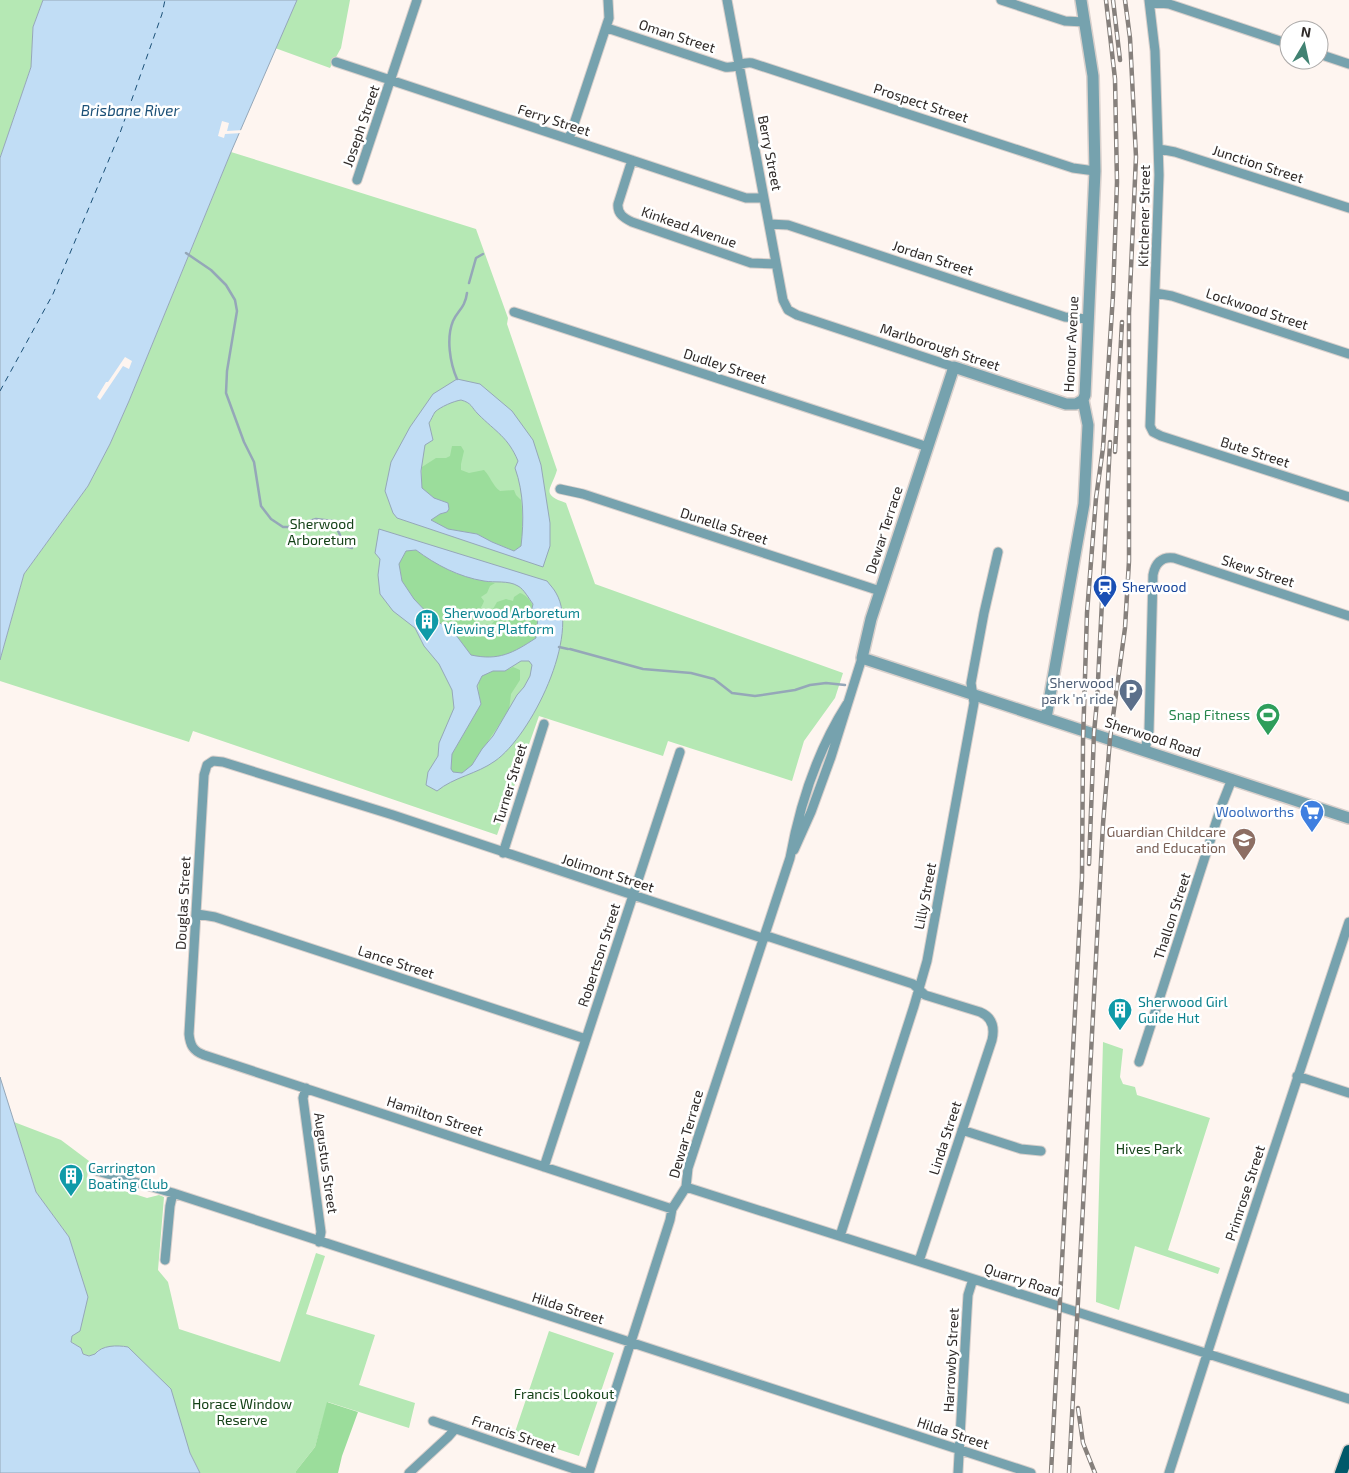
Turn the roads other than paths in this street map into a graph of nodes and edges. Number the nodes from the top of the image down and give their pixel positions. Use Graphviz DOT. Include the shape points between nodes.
graph roads {
  1 [pos="417,0"];
  2 [pos="608,0"];
  3 [pos="727,0"];
  4 [pos="1001,0"];
  5 [pos="1082,0"];
  6 [pos="1150,1"];
  7 [pos="1084,22"];
  8 [pos="606,28"];
  9 [pos="1279,41"];
  10 [pos="1329,57"];
  11 [pos="336,62"];
  12 [pos="1349,64"];
  13 [pos="739,65"];
  14 [pos="391,80"];
  15 [pos="569,139"];
  16 [pos="1159,149"];
  17 [pos="632,160"];
  18 [pos="1094,171"];
  19 [pos="357,180"];
  20 [pos="764,198"];
  21 [pos="1349,208"];
  22 [pos="770,224"];
  23 [pos="776,264"];
  24 [pos="1155,293"];
  25 [pos="788,310"];
  26 [pos="514,312"];
  27 [pos="1087,319"];
  28 [pos="1349,354"];
  29 [pos="954,367"];
  30 [pos="1083,400"];
  31 [pos="1153,432"];
  32 [pos="928,447"];
  33 [pos="560,489"];
  34 [pos="1349,497"];
  35 [pos="998,552"];
  36 [pos="880,591"];
  37 [pos="1349,616"];
  38 [pos="862,658"];
  39 [pos="973,694"];
  40 [pos="1046,718"];
  41 [pos="544,724"];
  42 [pos="1144,750"];
  43 [pos="680,752"];
  44 [pos="209,763"];
  45 [pos="1232,779"];
  46 [pos="1349,818"];
  47 [pos="503,853"];
  48 [pos="633,896"];
  49 [pos="196,914"];
  50 [pos="1349,922"];
  51 [pos="765,937"];
  52 [pos="919,989"];
  53 [pos="992,1023"];
  54 [pos="586,1039"];
  55 [pos="192,1046"];
  56 [pos="1139,1062"];
  57 [pos="1298,1076"];
  58 [pos="306,1088"];
  59 [pos="1349,1093"];
  60 [pos="962,1130"];
  61 [pos="1041,1151"];
  62 [pos="544,1167"];
  63 [pos="97,1171"];
  64 [pos="686,1187"];
  65 [pos="173,1193"];
  66 [pos="672,1208"];
  67 [pos="840,1236"];
  68 [pos="319,1242"];
  69 [pos="165,1260"];
  70 [pos="919,1261"];
  71 [pos="973,1279"];
  72 [pos="631,1342"];
  73 [pos="1207,1353"];
  74 [pos="1349,1399"];
  75 [pos="433,1421"];
  76 [pos="455,1428"];
  77 [pos="960,1450"];
  78 [pos="1349,1451"];
  79 [pos="409,1473"];
  80 [pos="588,1473"];
  81 [pos="958,1473"];
  82 [pos="1031,1473"];
  83 [pos="1169,1473"];
  84 [pos="1341,1473"];
  1 -- 14 [label="street, Joseph Street"];
  2 -- 8 [label="street" via="610,12"];
  3 -- 13 [label="street, Berry Street"];
  4 -- 7 [label="street" via="1065,21"];
  5 -- 7 [label="street, Honour Avenue"];
  6 -- 9 [label="street" via="1169,4"];
  6 -- 16 [label="street, Kitchener Street" via="1155,42"];
  7 -- 18 [label="street, Honour Avenue" via="1094,88"];
  8 -- 13 [label="street, Oman Street" via="725,67"];
  8 -- 15 [label="street"];
  10 -- 12 [label="street"];
  11 -- 14 [label="street, Ferry Street"];
  13 -- 18 [label="street, Prospect Street" via="752,63 1073,168"];
  13 -- 20 [label="street, Berry Street"];
  14 -- 15 [label="street, Ferry Street"];
  14 -- 19 [label="street, Joseph Street"];
  15 -- 17 [label="street, Ferry Street"];
  16 -- 21 [label="street, Junction Street"];
  16 -- 24 [label="street, Kitchener Street"];
  17 -- 20 [label="street, Ferry Street" via="746,198"];
  17 -- 23 [label="street, Kinkead Avenue" via="618,204 618,211 623,217 751,263"];
  18 -- 27 [label="street, Honour Avenue"];
  20 -- 22 [label="street, Berry Street"];
  22 -- 23 [label="street, Berry Street"];
  22 -- 27 [label="street, Jordan Street" via="788,225 1066,317"];
  23 -- 25 [label="street, Berry Street"];
  24 -- 28 [label="street, Lockwood Street"];
  24 -- 31 [label="street, Kitchener Street" via="1149,419"];
  25 -- 29 [label="street, Marlborough Street"];
  26 -- 32 [label="street, Dudley Street"];
  27 -- 30 [label="street, Honour Avenue"];
  29 -- 30 [label="street, Marlborough Street" via="1066,404"];
  29 -- 32 [label="street, Dewar Terrace"];
  30 -- 40 [label="street, Honour Avenue" via="1088,425 1084,504"];
  31 -- 34 [label="street, Bute Street"];
  32 -- 36 [label="street, Dewar Terrace"];
  33 -- 36 [label="street, Dunella Street"];
  35 -- 39 [label="street, Lilly Street" via="971,683"];
  36 -- 38 [label="street, Dewar Terrace"];
  37 -- 42 [label="street, Skew Street" via="1174,558 1159,561 1153,576 1148,731"];
  38 -- 39 [label="street, Sherwood Road"];
  38 -- 51 [label="street, Dewar Terrace" via="841,729 800,840 790,858"];
  39 -- 40 [label="street, Sherwood Road"];
  39 -- 52 [label="street, Lilly Street" via="974,703 927,961"];
  40 -- 42 [label="street, Sherwood Road"];
  41 -- 47 [label="street, Turner Street"];
  42 -- 45 [label="street, Sherwood Road"];
  43 -- 48 [label="street, Robertson Street"];
  44 -- 47 [label="street, Jolimont Street" via="223,762"];
  44 -- 49 [label="street, Douglas Street" via="204,775"];
  45 -- 46 [label="street, Sherwood Road"];
  45 -- 56 [label="street, Thallon Street"];
  47 -- 48 [label="street, Jolimont Street"];
  48 -- 51 [label="street, Jolimont Street"];
  48 -- 54 [label="street, Robertson Street"];
  49 -- 54 [label="street, Lance Street" via="215,917"];
  49 -- 55 [label="street, Douglas Street" via="189,1034"];
  50 -- 57 [label="street, Primrose Street"];
  51 -- 52 [label="street, Jolimont Street" via="913,984"];
  51 -- 64 [label="street, Dewar Terrace" via="688,1168"];
  52 -- 53 [label="street, Jolimont Street" via="925,995 984,1014"];
  52 -- 67 [label="street, Lilly Street"];
  53 -- 60 [label="street, Linda Street" via="993,1035"];
  54 -- 62 [label="street, Robertson Street"];
  55 -- 58 [label="street, Hamilton Street" via="204,1056"];
  57 -- 59 [label="street"];
  57 -- 73 [label="street, Primrose Street"];
  58 -- 62 [label="street, Hamilton Street"];
  58 -- 68 [label="street, Augustus Street" via="303,1098 322,1232"];
  60 -- 61 [label="street" via="1021,1149"];
  60 -- 70 [label="street, Linda Street"];
  62 -- 66 [label="street, Hamilton Street"];
  63 -- 65 [label="street, Hilda Street"];
  64 -- 66 [label="street, Dewar Terrace"];
  64 -- 67 [label="street, Quarry Road"];
  65 -- 68 [label="street, Hilda Street"];
  65 -- 69 [label="street"];
  66 -- 72 [label="street, Dewar Terrace"];
  67 -- 70 [label="street, Quarry Road"];
  68 -- 72 [label="street, Hilda Street"];
  70 -- 71 [label="street, Quarry Road"];
  71 -- 73 [label="street, Quarry Road"];
  71 -- 77 [label="street, Harrowby Street" via="968,1295"];
  72 -- 77 [label="street, Hilda Street"];
  72 -- 80 [label="street, Dewar Terrace"];
  73 -- 74 [label="street, Quarry Road"];
  73 -- 83 [label="street, Primrose Street"];
  75 -- 76 [label="street, Francis Street"];
  76 -- 79 [label="street"];
  76 -- 80 [label="street, Francis Street"];
  77 -- 81 [label="street, Harrowby Street"];
  77 -- 82 [label="street, Hilda Street"];
  78 -- 84 [label="main road"];
}
